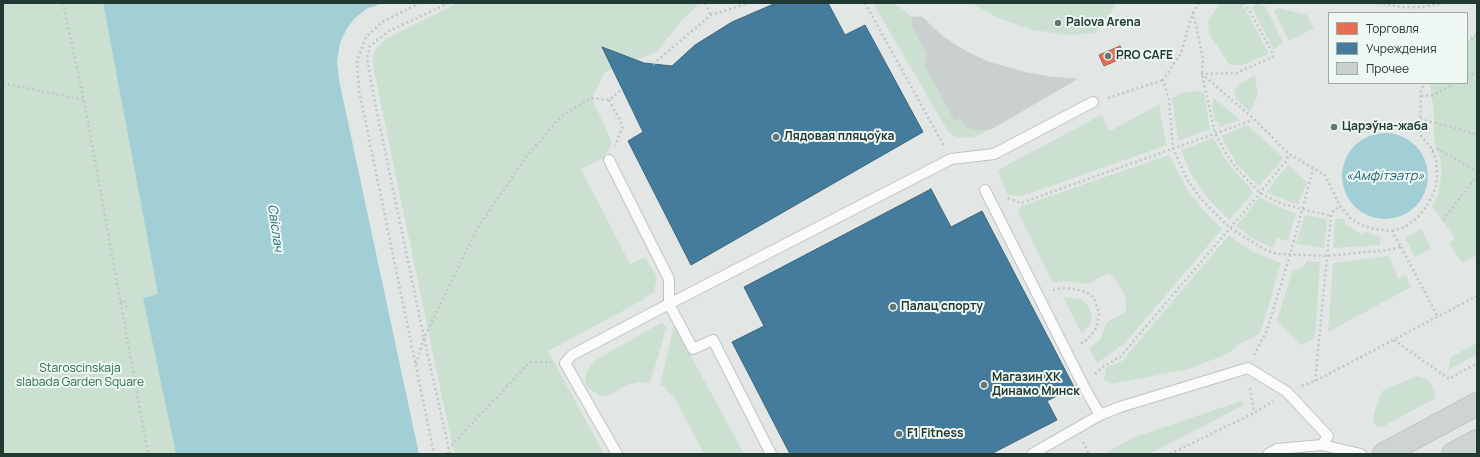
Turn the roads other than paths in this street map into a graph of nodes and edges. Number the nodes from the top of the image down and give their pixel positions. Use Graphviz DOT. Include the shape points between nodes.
graph roads {
  1 [pos="1093,102"];
  2 [pos="610,160"];
  3 [pos="985,190"];
  4 [pos="669,304"];
  5 [pos="1477,404"];
  6 [pos="1100,415"];
  7 [pos="1477,441"];
  8 [pos="1322,445"];
  9 [pos="617,454"];
  10 [pos="771,454"];
  11 [pos="1032,454"];
  12 [pos="1268,454"];
  13 [pos="1361,454"];
  14 [pos="1384,454"];
  15 [pos="1452,454"];
  1 -- 4 [label="lane" via="994,154 951,159"];
  2 -- 4 [label="lane" via="669,279"];
  3 -- 6 [label="lane"];
  4 -- 9 [label="lane" via="572,355 565,363"];
  4 -- 10 [label="lane" via="693,349 713,340"];
  5 -- 14 [label="main road"];
  6 -- 8 [label="lane" via="1248,368 1288,392 1328,436"];
  6 -- 11 [label="lane"];
  7 -- 15 [label="main road"];
  8 -- 12 [label="lane" via="1277,449"];
  8 -- 13 [label="lane"];
}
